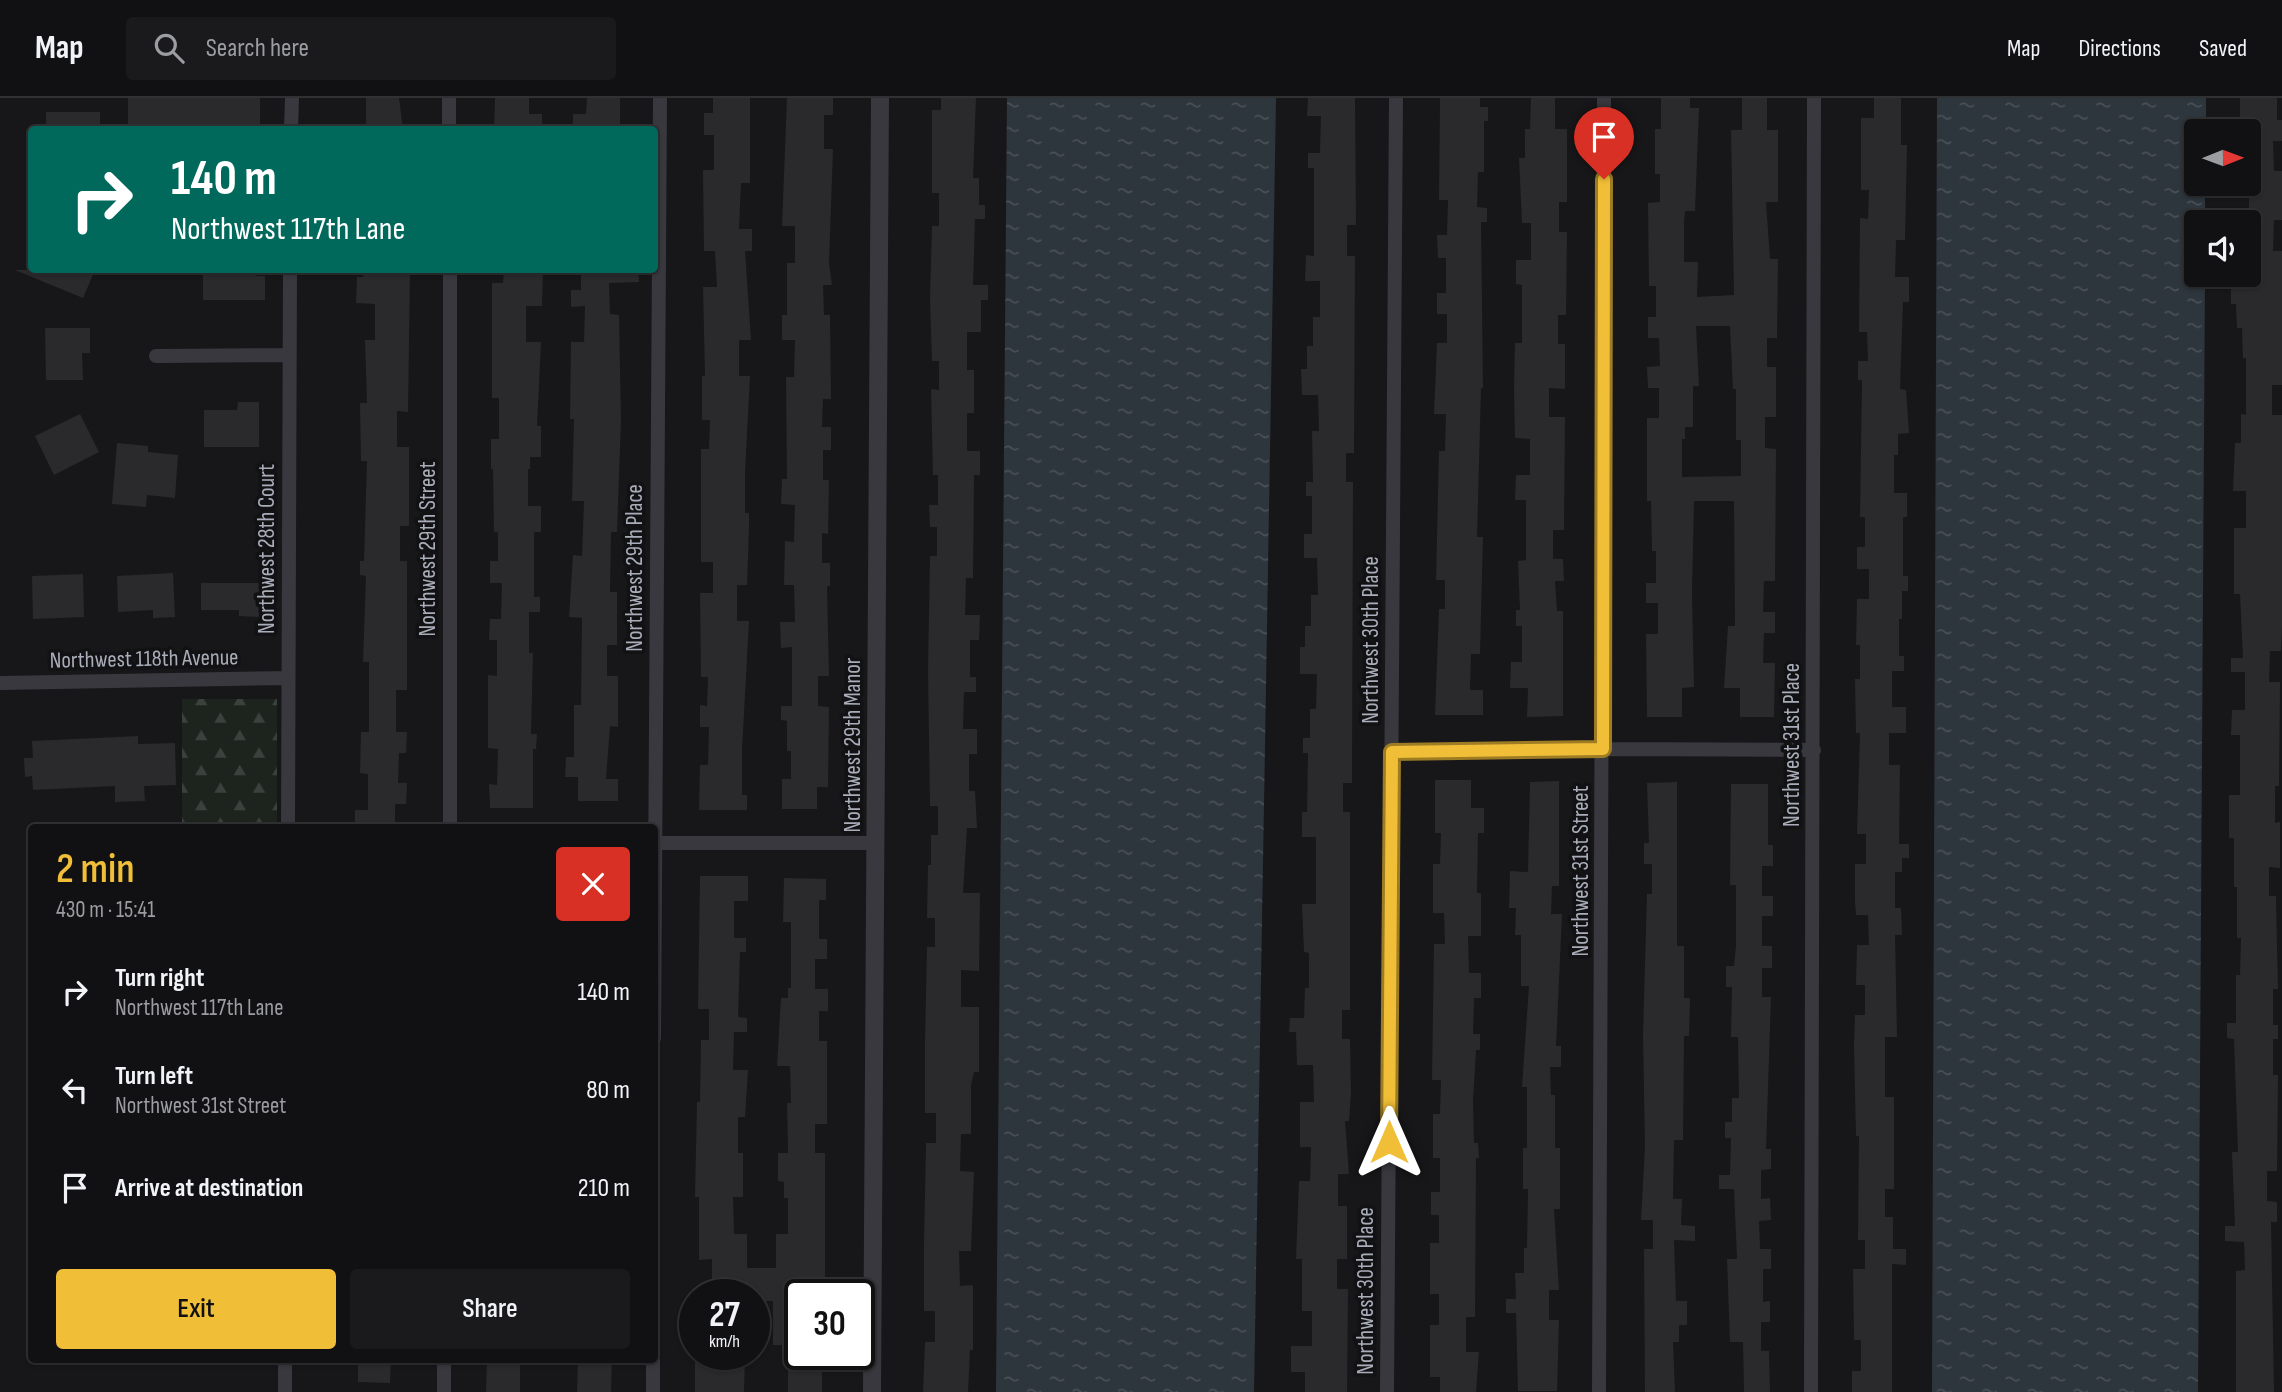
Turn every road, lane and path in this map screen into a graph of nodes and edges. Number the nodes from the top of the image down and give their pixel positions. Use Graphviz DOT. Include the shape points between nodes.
graph roads {
  1 [pos="292,98"];
  2 [pos="449,98"];
  3 [pos="660,98"];
  4 [pos="880,98"];
  5 [pos="1396,98"];
  6 [pos="1604,98"];
  7 [pos="1814,98"];
  8 [pos="291,126"];
  9 [pos="449,126"];
  10 [pos="290,273"];
  11 [pos="450,273"];
  12 [pos="289,355"];
  13 [pos="156,356"];
  14 [pos="288,678"];
  15 [pos="0,683"];
  16 [pos="1603,749"];
  17 [pos="1814,750"];
  18 [pos="1392,752"];
  19 [pos="288,824"];
  20 [pos="450,824"];
  21 [pos="655,824"];
  22 [pos="658,843"];
  23 [pos="876,843"];
  24 [pos="285,1363"];
  25 [pos="444,1363"];
  26 [pos="653,1363"];
  27 [pos="285,1392"];
  28 [pos="444,1392"];
  29 [pos="653,1392"];
  30 [pos="872,1392"];
  31 [pos="1387,1392"];
  32 [pos="1598,1392"];
  33 [pos="1811,1392"];
  1 -- 8 [label="street"];
  2 -- 9 [label="street"];
  3 -- 21 [label="street, Northwest 29th Place"];
  4 -- 23 [label="street, Northwest 29th Manor"];
  5 -- 18 [label="street, Northwest 30th Place"];
  6 -- 16 [label="street, Northwest 31st Street"];
  7 -- 17 [label="street, Northwest 31st Place"];
  10 -- 12 [label="street, Northwest 28th Court"];
  11 -- 20 [label="street, Northwest 29th Street"];
  12 -- 13 [label="street"];
  12 -- 14 [label="street, Northwest 28th Court"];
  14 -- 15 [label="street, Northwest 118th Avenue"];
  14 -- 19 [label="street, Northwest 28th Court"];
  16 -- 17 [label="street"];
  16 -- 18 [label="street"];
  16 -- 32 [label="street, Northwest 31st Street"];
  17 -- 33 [label="street, Northwest 31st Place"];
  18 -- 31 [label="street, Northwest 30th Place"];
  22 -- 23 [label="street"];
  23 -- 30 [label="street, Northwest 29th Manor"];
  24 -- 27 [label="street"];
  25 -- 28 [label="street"];
  26 -- 29 [label="street"];
}
